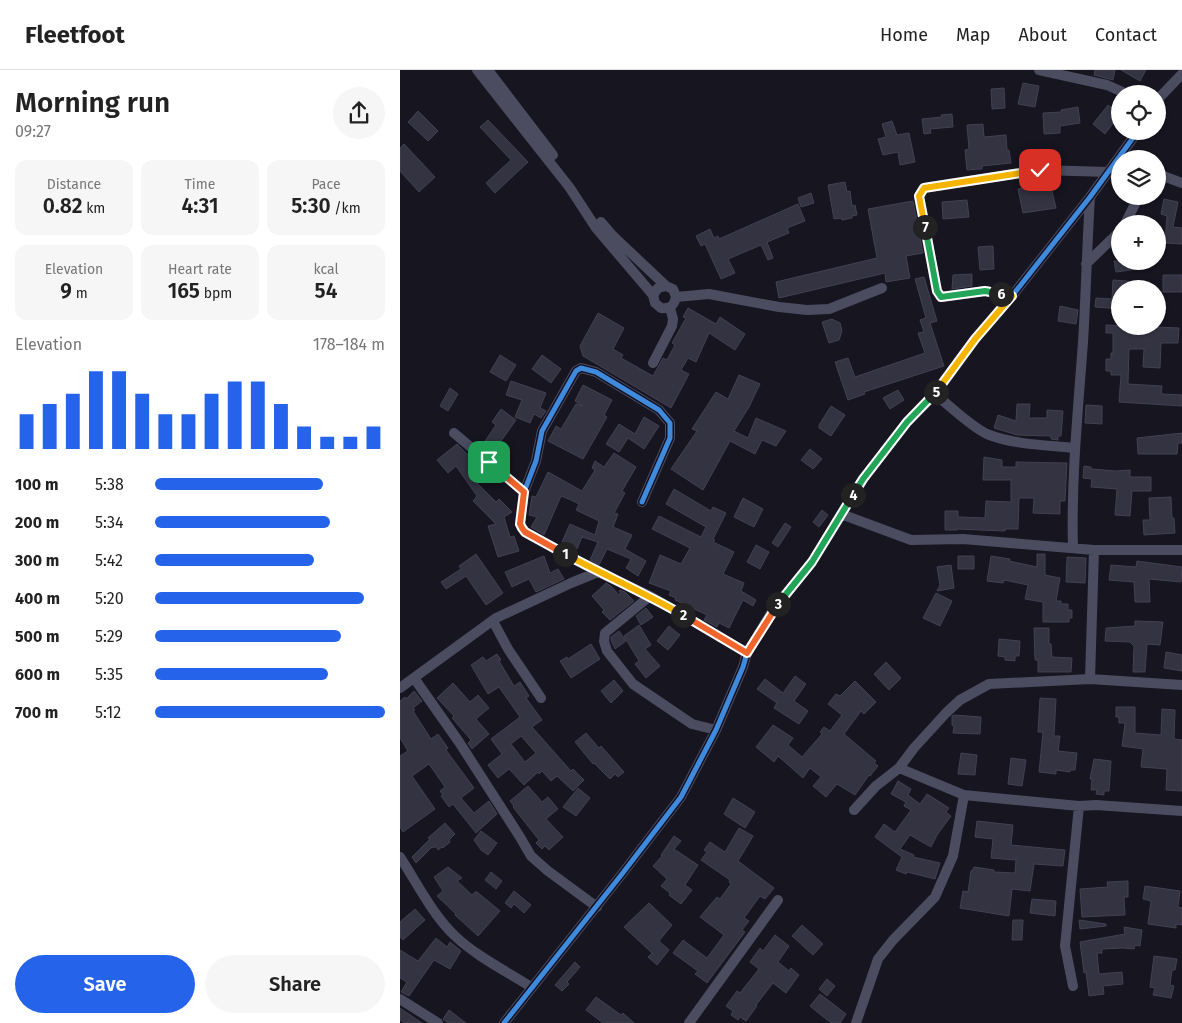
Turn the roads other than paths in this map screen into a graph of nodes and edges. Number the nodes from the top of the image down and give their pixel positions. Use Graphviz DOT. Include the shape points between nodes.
graph roads {
  1 [pos="477,70"];
  2 [pos="488,70"];
  3 [pos="1039,70"];
  4 [pos="1182,74"];
  5 [pos="1111,87"];
  6 [pos="1166,91"];
  7 [pos="525,125"];
  8 [pos="1111,167"];
  9 [pos="1111,171"];
  10 [pos="1166,177"];
  11 [pos="1182,183"];
  12 [pos="1090,197"];
  13 [pos="584,203"];
  14 [pos="1087,238"];
  15 [pos="1111,241"];
  16 [pos="1108,244"];
  17 [pos="1086,264"];
  18 [pos="666,286"];
  19 [pos="882,288"];
  20 [pos="653,295"];
  21 [pos="1012,296"];
  22 [pos="676,297"];
  23 [pos="670,308"];
  24 [pos="653,363"];
  25 [pos="935,394"];
  26 [pos="454,433"];
  27 [pos="1075,448"];
  28 [pos="524,492"];
  29 [pos="642,502"];
  30 [pos="841,514"];
  31 [pos="1074,548"];
  32 [pos="1094,550"];
  33 [pos="1182,550"];
  34 [pos="598,572"];
  35 [pos="650,596"];
  36 [pos="493,621"];
  37 [pos="747,653"];
  38 [pos="414,678"];
  39 [pos="1090,679"];
  40 [pos="1182,685"];
  41 [pos="400,688"];
  42 [pos="541,698"];
  43 [pos="716,730"];
  44 [pos="898,768"];
  45 [pos="964,795"];
  46 [pos="1079,806"];
  47 [pos="854,810"];
  48 [pos="1182,812"];
  49 [pos="400,857"];
  50 [pos="778,900"];
  51 [pos="596,907"];
  52 [pos="1073,986"];
  53 [pos="531,987"];
  54 [pos="400,999"];
  55 [pos="438,1023"];
  56 [pos="504,1023"];
  57 [pos="689,1023"];
  58 [pos="856,1023"];
  1 -- 7 [label="street"];
  2 -- 7 [label="street"];
  3 -- 5 [label="street"];
  4 -- 6 [label="street"];
  7 -- 13 [label="street"];
  8 -- 21 [label="street" via="1040,170 921,190 919,196 937,291 941,297 985,291"];
  9 -- 12 [label="street"];
  10 -- 11 [label="street"];
  12 -- 14 [label="street"];
  12 -- 21 [label="street"];
  13 -- 18 [label="street"];
  13 -- 20 [label="street" via="600,232"];
  14 -- 16 [label="street"];
  14 -- 17 [label="street"];
  15 -- 16 [label="street"];
  16 -- 17 [label="street"];
  17 -- 27 [label="street"];
  18 -- 20 [label="street" via="658,288"];
  18 -- 22 [label="street"];
  19 -- 22 [label="street" via="828,309 807,310 709,294"];
  20 -- 23 [label="street" via="658,306"];
  21 -- 25 [label="street" via="975,339"];
  22 -- 23 [label="street"];
  23 -- 24 [label="street" via="672,326"];
  25 -- 27 [label="street" via="987,434"];
  25 -- 30 [label="street" via="907,422 863,479"];
  26 -- 28 [label="street"];
  27 -- 31 [label="street"];
  28 -- 29 [label="street" via="536,461 542,431 576,371 585,368 659,410 670,423 670,438"];
  28 -- 34 [label="street" via="520,524 525,532"];
  30 -- 31 [label="street" via="911,540 963,539"];
  30 -- 37 [label="street" via="812,562 773,610"];
  31 -- 32 [label="street"];
  32 -- 33 [label="street"];
  32 -- 39 [label="street"];
  34 -- 35 [label="street"];
  34 -- 36 [label="street"];
  35 -- 37 [label="street"];
  35 -- 43 [label="street" via="605,633 607,651 633,684 692,724"];
  36 -- 38 [label="street"];
  36 -- 42 [label="street"];
  37 -- 43 [label="street"];
  38 -- 41 [label="street"];
  38 -- 51 [label="street" via="459,742 526,851"];
  39 -- 40 [label="street"];
  39 -- 44 [label="street" via="989,684 960,700"];
  43 -- 51 [label="street" via="681,797"];
  44 -- 45 [label="street"];
  44 -- 47 [label="street"];
  45 -- 46 [label="street"];
  45 -- 58 [label="street" via="953,856 935,897 878,959"];
  46 -- 48 [label="street"];
  46 -- 52 [label="street" via="1065,946"];
  49 -- 53 [label="street" via="456,937"];
  50 -- 57 [label="street"];
  51 -- 53 [label="street"];
  53 -- 56 [label="street"];
  54 -- 55 [label="street"];
}
